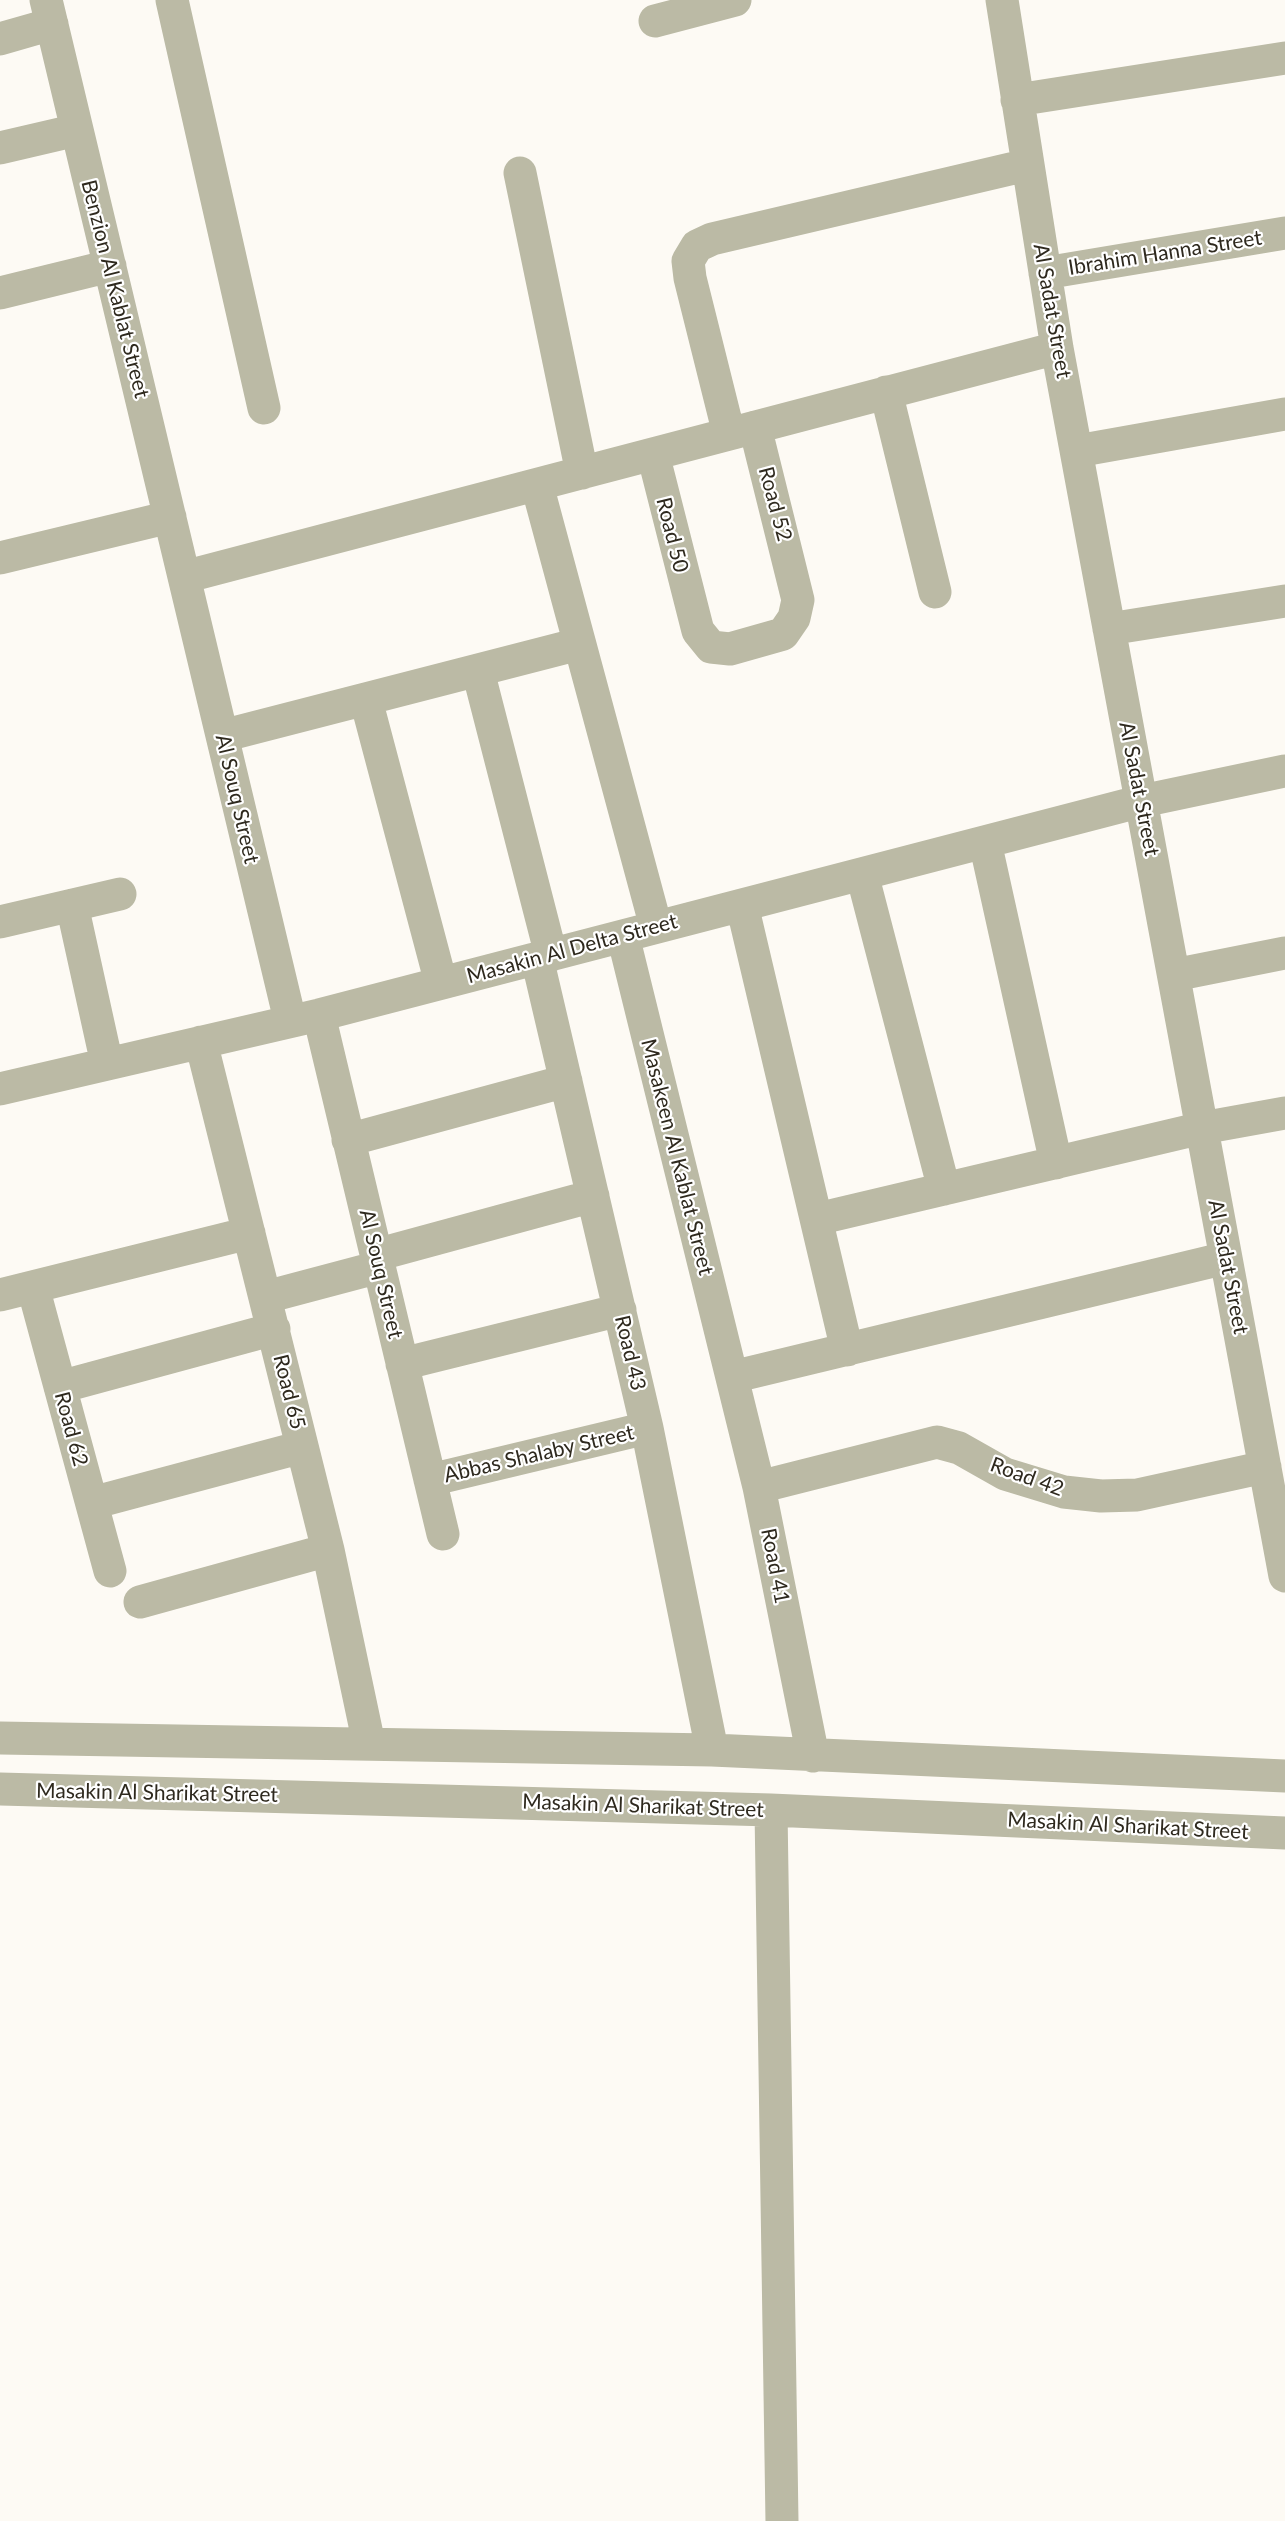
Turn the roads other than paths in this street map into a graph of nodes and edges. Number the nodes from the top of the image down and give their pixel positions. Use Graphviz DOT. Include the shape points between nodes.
graph roads {
  1 [pos="172,0"];
  2 [pos="735,0"];
  3 [pos="1002,0"];
  4 [pos="49,12"];
  5 [pos="655,21"];
  6 [pos="0,39"];
  7 [pos="1285,58"];
  8 [pos="1017,100"];
  9 [pos="77,130"];
  10 [pos="0,148"];
  11 [pos="1027,165"];
  12 [pos="520,173"];
  13 [pos="1285,233"];
  14 [pos="110,266"];
  15 [pos="1045,273"];
  16 [pos="0,294"];
  17 [pos="1057,348"];
  18 [pos="886,392"];
  19 [pos="264,408"];
  20 [pos="1285,414"];
  21 [pos="742,430"];
  22 [pos="1077,451"];
  23 [pos="653,454"];
  24 [pos="582,473"];
  25 [pos="537,485"];
  26 [pos="170,517"];
  27 [pos="0,558"];
  28 [pos="184,578"];
  29 [pos="936,592"];
  30 [pos="1285,601"];
  31 [pos="692,615"];
  32 [pos="1109,629"];
  33 [pos="579,644"];
  34 [pos="478,671"];
  35 [pos="366,700"];
  36 [pos="222,736"];
  37 [pos="1285,771"];
  38 [pos="1142,801"];
  39 [pos="985,842"];
  40 [pos="862,874"];
  41 [pos="120,894"];
  42 [pos="742,904"];
  43 [pos="72,905"];
  44 [pos="0,922"];
  45 [pos="656,927"];
  46 [pos="623,936"];
  47 [pos="1285,953"];
  48 [pos="544,956"];
  49 [pos="1174,975"];
  50 [pos="441,983"];
  51 [pos="304,1017"];
  52 [pos="201,1042"];
  53 [pos="107,1064"];
  54 [pos="566,1081"];
  55 [pos="0,1089"];
  56 [pos="1285,1113"];
  57 [pos="1202,1128"];
  58 [pos="348,1140"];
  59 [pos="1056,1163"];
  60 [pos="944,1190"];
  61 [pos="593,1196"];
  62 [pos="817,1219"];
  63 [pos="249,1233"];
  64 [pos="1226,1258"];
  65 [pos="378,1261"];
  66 [pos="33,1287"];
  67 [pos="0,1295"];
  68 [pos="266,1297"];
  69 [pos="620,1310"];
  70 [pos="274,1329"];
  71 [pos="847,1350"];
  72 [pos="402,1364"];
  73 [pos="732,1377"];
  74 [pos="60,1387"];
  75 [pos="647,1428"];
  76 [pos="302,1446"];
  77 [pos="1265,1467"];
  78 [pos="430,1480"];
  79 [pos="759,1487"];
  80 [pos="92,1503"];
  81 [pos="443,1534"];
  82 [pos="328,1550"];
  83 [pos="110,1571"];
  84 [pos="1285,1576"];
  85 [pos="140,1602"];
  86 [pos="0,1738"];
  87 [pos="99,1740"];
  88 [pos="369,1744"];
  89 [pos="712,1750"];
  90 [pos="813,1756"];
  91 [pos="1285,1776"];
  92 [pos="0,1789"];
  93 [pos="99,1790"];
  94 [pos="771,1810"];
  95 [pos="1285,1833"];
  96 [pos="782,2521"];
  1 -- 19 [label="street"];
  2 -- 5 [label="street"];
  3 -- 8 [label="street, Al Sadat Street"];
  4 -- 6 [label="street"];
  4 -- 9 [label="street, Benzion Al Kablat Street"];
  7 -- 8 [label="street"];
  8 -- 11 [label="street, Al Sadat Street"];
  9 -- 10 [label="street"];
  9 -- 14 [label="street, Benzion Al Kablat Street"];
  11 -- 15 [label="street, Al Sadat Street"];
  11 -- 21 [label="street, Road 52" via="697,246 688,261"];
  12 -- 24 [label="street"];
  13 -- 15 [label="street, Ibrahim Hanna Street"];
  14 -- 16 [label="street"];
  14 -- 26 [label="street, Benzion Al Kablat Street"];
  15 -- 17 [label="street, Al Sadat Street"];
  17 -- 18 [label="street"];
  17 -- 22 [label="street, Al Sadat Street"];
  18 -- 21 [label="street"];
  18 -- 29 [label="street"];
  20 -- 22 [label="street"];
  21 -- 23 [label="street"];
  21 -- 31 [label="street, Road 52" via="795,582 798,600 794,618 783,634 730,650 711,647 698,631"];
  22 -- 32 [label="street, Al Sadat Street"];
  23 -- 24 [label="street"];
  23 -- 31 [label="street, Road 50"];
  24 -- 25 [label="street"];
  25 -- 28 [label="street"];
  25 -- 33 [label="street"];
  26 -- 27 [label="street"];
  26 -- 28 [label="street, Benzion Al Kablat Street"];
  28 -- 36 [label="street, Al Souq Street"];
  30 -- 32 [label="street"];
  32 -- 38 [label="street, Al Sadat Street"];
  33 -- 34 [label="street"];
  33 -- 45 [label="street"];
  34 -- 35 [label="street"];
  34 -- 48 [label="street, Road 43"];
  35 -- 36 [label="street"];
  35 -- 50 [label="street"];
  36 -- 51 [label="street, Al Souq Street"];
  37 -- 38 [label="street, Masakin Al Delta Street"];
  38 -- 39 [label="street, Masakin Al Delta Street"];
  38 -- 49 [label="street, Al Sadat Street"];
  39 -- 40 [label="street, Masakin Al Delta Street"];
  39 -- 59 [label="street"];
  40 -- 42 [label="street, Masakin Al Delta Street"];
  40 -- 60 [label="street"];
  41 -- 43 [label="street"];
  42 -- 45 [label="street, Masakin Al Delta Street"];
  42 -- 62 [label="street"];
  43 -- 44 [label="street"];
  43 -- 53 [label="street"];
  45 -- 46 [label="street, Masakin Al Delta Street"];
  46 -- 48 [label="street, Masakin Al Delta Street"];
  46 -- 73 [label="street, Masakeen Al Kablat Street"];
  47 -- 49 [label="street"];
  48 -- 50 [label="street, Masakin Al Delta Street"];
  48 -- 54 [label="street, Road 43"];
  49 -- 57 [label="street, Al Sadat Street"];
  50 -- 51 [label="street, Masakin Al Delta Street"];
  51 -- 52 [label="street, Masakin Al Delta Street"];
  51 -- 58 [label="street, Al Souq Street"];
  52 -- 53 [label="street, Masakin Al Delta Street"];
  52 -- 63 [label="street, Road 65"];
  53 -- 55 [label="street, Masakin Al Delta Street"];
  54 -- 58 [label="street"];
  54 -- 61 [label="street, Road 43"];
  56 -- 57 [label="street"];
  57 -- 59 [label="street"];
  57 -- 64 [label="street, Al Sadat Street"];
  58 -- 65 [label="street, Al Souq Street"];
  59 -- 60 [label="street"];
  60 -- 62 [label="street"];
  61 -- 65 [label="street"];
  61 -- 69 [label="street, Road 43"];
  62 -- 71 [label="street"];
  63 -- 66 [label="street"];
  63 -- 68 [label="street, Road 65"];
  64 -- 71 [label="street"];
  64 -- 77 [label="street, Al Sadat Street"];
  65 -- 68 [label="street"];
  65 -- 72 [label="street, Al Souq Street"];
  66 -- 67 [label="street"];
  66 -- 74 [label="street, Road 62"];
  68 -- 70 [label="street, Road 65"];
  69 -- 72 [label="street"];
  69 -- 75 [label="street, Road 43"];
  70 -- 74 [label="street"];
  70 -- 76 [label="street, Road 65"];
  71 -- 73 [label="street"];
  72 -- 78 [label="street, Al Souq Street"];
  73 -- 79 [label="street, Road 41"];
  74 -- 80 [label="street, Road 62"];
  75 -- 78 [label="street, Abbas Shalaby Street"];
  75 -- 89 [label="street, Road 43"];
  76 -- 80 [label="street"];
  76 -- 82 [label="street, Road 65"];
  77 -- 79 [label="street, Road 42" via="1137,1494 1101,1496 1064,1492 1005,1474 959,1448 937,1442"];
  77 -- 84 [label="street, Al Sadat Street"];
  78 -- 81 [label="street, Al Souq Street"];
  79 -- 90 [label="street, Road 41"];
  80 -- 83 [label="street, Road 62"];
  82 -- 85 [label="street"];
  82 -- 88 [label="street, Road 65"];
  86 -- 87 [label="street"];
  87 -- 88 [label="street"];
  87 -- 93 [label="street"];
  88 -- 89 [label="street"];
  89 -- 90 [label="street"];
  90 -- 91 [label="street"];
  92 -- 93 [label="street, Masakin Al Sharikat Street"];
  93 -- 94 [label="street, Masakin Al Sharikat Street"];
  94 -- 95 [label="street, Masakin Al Sharikat Street"];
  94 -- 96 [label="street"];
}
